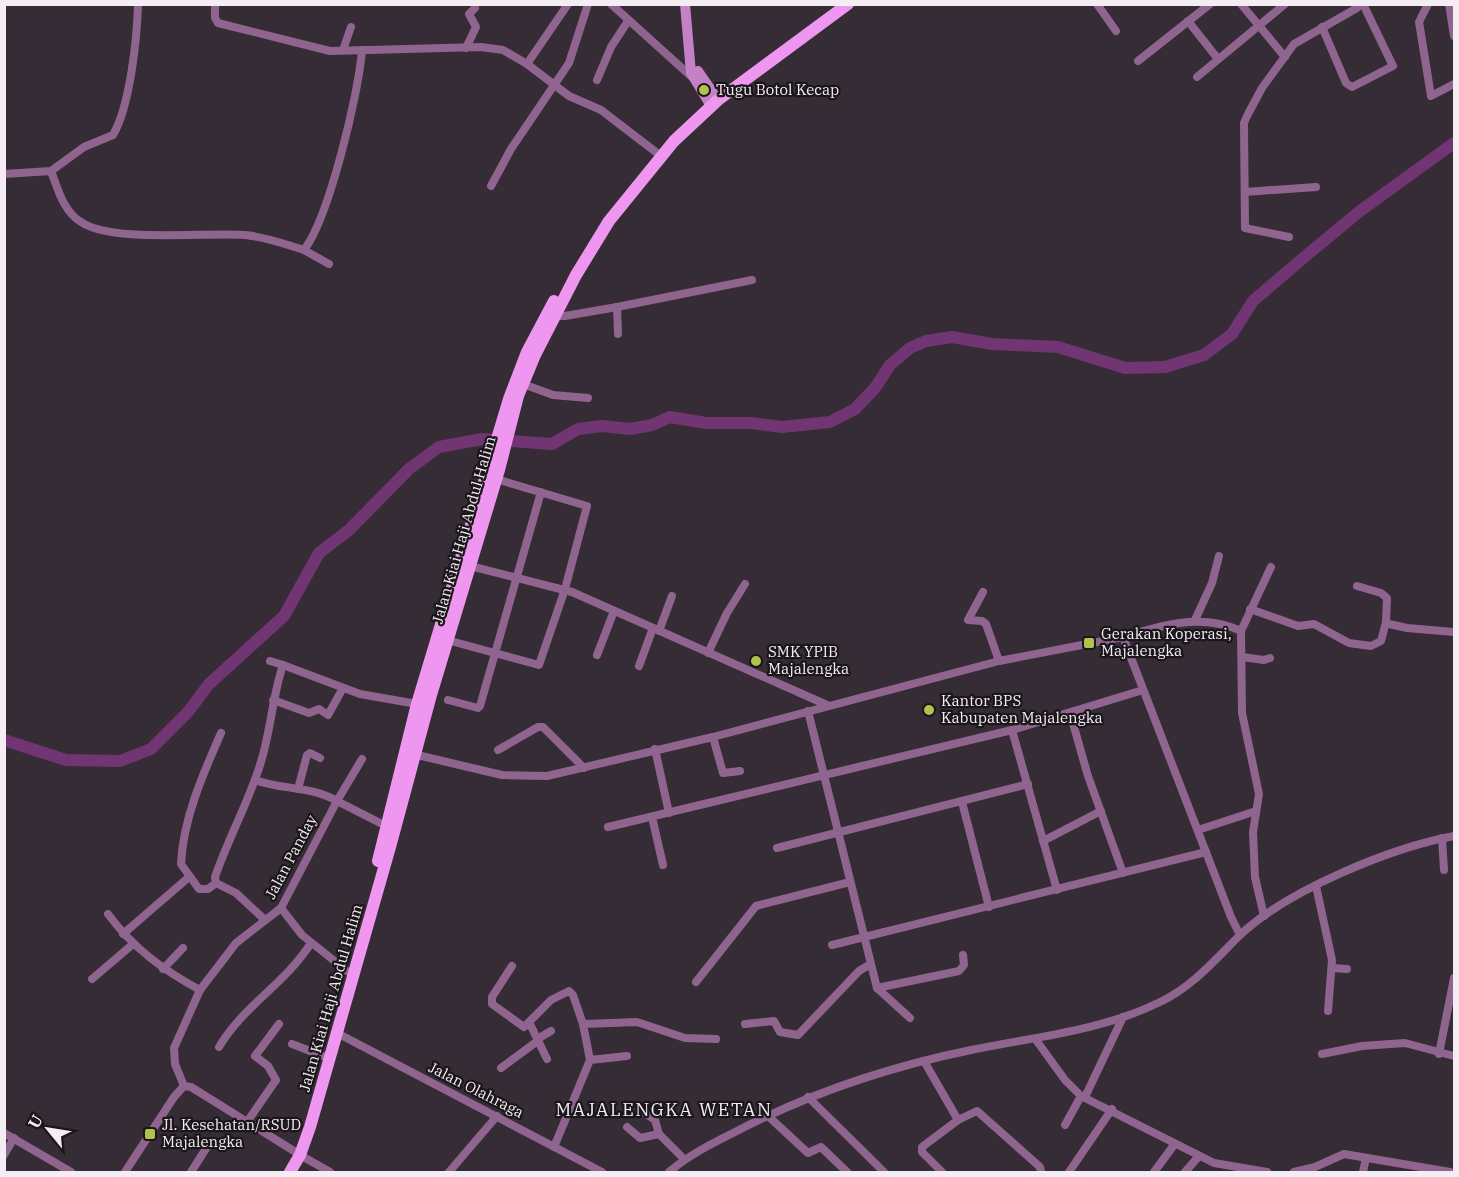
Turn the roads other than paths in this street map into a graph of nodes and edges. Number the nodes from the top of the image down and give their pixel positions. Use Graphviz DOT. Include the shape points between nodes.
graph roads {
  1 [pos="138,4"];
  2 [pos="215,4"];
  3 [pos="568,4"];
  4 [pos="588,4"];
  5 [pos="611,4"];
  6 [pos="685,4"];
  7 [pos="836,4"];
  8 [pos="848,4"];
  9 [pos="1097,4"];
  10 [pos="1210,4"];
  11 [pos="1241,4"];
  12 [pos="1285,4"];
  13 [pos="1428,4"];
  14 [pos="1449,4"];
  15 [pos="1359,5"];
  16 [pos="475,8"];
  17 [pos="628,21"];
  18 [pos="1188,21"];
  19 [pos="1258,25"];
  20 [pos="351,27"];
  21 [pos="1322,27"];
  22 [pos="1116,31"];
  23 [pos="1455,36"];
  24 [pos="466,48"];
  25 [pos="343,50"];
  26 [pos="362,50"];
  27 [pos="1285,57"];
  28 [pos="1218,59"];
  29 [pos="1138,61"];
  30 [pos="527,64"];
  31 [pos="1197,77"];
  32 [pos="698,78"];
  33 [pos="597,80"];
  34 [pos="554,84"];
  35 [pos="1455,84"];
  36 [pos="712,100"];
  37 [pos="658,154"];
  38 [pos="51,171"];
  39 [pos="4,174"];
  40 [pos="491,186"];
  41 [pos="1316,187"];
  42 [pos="1245,192"];
  43 [pos="1289,237"];
  44 [pos="305,251"];
  45 [pos="329,264"];
  46 [pos="752,280"];
  47 [pos="617,307"];
  48 [pos="555,316"];
  49 [pos="618,334"];
  50 [pos="523,384"];
  51 [pos="588,398"];
  52 [pos="507,419"];
  53 [pos="495,472"];
  54 [pos="542,492"];
  55 [pos="1219,556"];
  56 [pos="471,566"];
  57 [pos="1271,567"];
  58 [pos="517,579"];
  59 [pos="745,584"];
  60 [pos="1357,586"];
  61 [pos="565,589"];
  62 [pos="982,592"];
  63 [pos="672,596"];
  64 [pos="1250,609"];
  65 [pos="614,610"];
  66 [pos="1195,620"];
  67 [pos="1386,622"];
  68 [pos="656,629"];
  69 [pos="1241,631"];
  70 [pos="1455,632"];
  71 [pos="1123,637"];
  72 [pos="447,640"];
  73 [pos="495,653"];
  74 [pos="708,653"];
  75 [pos="597,655"];
  76 [pos="1242,657"];
  77 [pos="1270,658"];
  78 [pos="270,661"];
  79 [pos="999,661"];
  80 [pos="283,665"];
  81 [pos="639,666"];
  82 [pos="343,688"];
  83 [pos="1143,690"];
  84 [pos="273,700"];
  85 [pos="448,700"];
  86 [pos="417,704"];
  87 [pos="827,705"];
  88 [pos="808,711"];
  89 [pos="1070,713"];
  90 [pos="1012,730"];
  91 [pos="221,733"];
  92 [pos="713,737"];
  93 [pos="655,749"];
  94 [pos="498,750"];
  95 [pos="410,754"];
  96 [pos="320,758"];
  97 [pos="362,759"];
  98 [pos="584,768"];
  99 [pos="740,771"];
  100 [pos="826,775"];
  101 [pos="255,780"];
  102 [pos="1028,784"];
  103 [pos="298,789"];
  104 [pos="338,801"];
  105 [pos="962,802"];
  106 [pos="1101,811"];
  107 [pos="1256,811"];
  108 [pos="669,813"];
  109 [pos="652,817"];
  110 [pos="386,826"];
  111 [pos="608,827"];
  112 [pos="1197,830"];
  113 [pos="838,832"];
  114 [pos="1455,836"];
  115 [pos="1442,838"];
  116 [pos="1043,841"];
  117 [pos="777,848"];
  118 [pos="1206,852"];
  119 [pos="663,865"];
  120 [pos="1444,870"];
  121 [pos="1123,873"];
  122 [pos="189,877"];
  123 [pos="849,882"];
  124 [pos="216,883"];
  125 [pos="1317,886"];
  126 [pos="1057,890"];
  127 [pos="989,907"];
  128 [pos="281,908"];
  129 [pos="108,914"];
  130 [pos="1264,916"];
  131 [pos="265,920"];
  132 [pos="123,934"];
  133 [pos="1240,935"];
  134 [pos="863,938"];
  135 [pos="311,943"];
  136 [pos="133,944"];
  137 [pos="832,945"];
  138 [pos="183,948"];
  139 [pos="963,955"];
  140 [pos="869,965"];
  141 [pos="512,966"];
  142 [pos="1332,968"];
  143 [pos="163,969"];
  144 [pos="1347,969"];
  145 [pos="347,971"];
  146 [pos="1455,978"];
  147 [pos="92,979"];
  148 [pos="696,982"];
  149 [pos="877,988"];
  150 [pos="200,990"];
  151 [pos="1328,1011"];
  152 [pos="1123,1017"];
  153 [pos="910,1018"];
  154 [pos="529,1022"];
  155 [pos="279,1024"];
  156 [pos="583,1024"];
  157 [pos="745,1024"];
  158 [pos="551,1031"];
  159 [pos="337,1033"];
  160 [pos="539,1039"];
  161 [pos="716,1039"];
  162 [pos="1036,1040"];
  163 [pos="292,1044"];
  164 [pos="219,1047"];
  165 [pos="1322,1054"];
  166 [pos="1439,1054"];
  167 [pos="322,1056"];
  168 [pos="627,1056"];
  169 [pos="1455,1056"];
  170 [pos="547,1059"];
  171 [pos="590,1060"];
  172 [pos="924,1061"];
  173 [pos="501,1068"];
  174 [pos="184,1086"];
  175 [pos="808,1097"];
  176 [pos="1083,1097"];
  177 [pos="1112,1110"];
  178 [pos="643,1112"];
  179 [pos="497,1116"];
  180 [pos="768,1116"];
  181 [pos="958,1120"];
  182 [pos="247,1122"];
  183 [pos="1065,1125"];
  184 [pos="627,1126"];
  185 [pos="4,1133"];
  186 [pos="659,1134"];
  187 [pos="14,1138"];
  188 [pos="1174,1145"];
  189 [pos="207,1147"];
  190 [pos="554,1147"];
  191 [pos="297,1153"];
  192 [pos="4,1155"];
  193 [pos="1199,1156"];
  194 [pos="1366,1158"];
  195 [pos="684,1159"];
  196 [pos="600,1172"];
  197 [pos="1254,1172"];
  198 [pos="1296,1172"];
  199 [pos="1445,1172"];
  200 [pos="71,1173"];
  201 [pos="125,1173"];
  202 [pos="190,1173"];
  203 [pos="281,1173"];
  204 [pos="290,1173"];
  205 [pos="330,1173"];
  206 [pos="449,1173"];
  207 [pos="669,1173"];
  208 [pos="847,1173"];
  209 [pos="884,1173"];
  210 [pos="942,1173"];
  211 [pos="1041,1173"];
  212 [pos="1069,1173"];
  213 [pos="1154,1173"];
  214 [pos="1185,1173"];
  215 [pos="1267,1173"];
  216 [pos="1363,1173"];
  1 -- 38 [label="street" via="131,69 115,131 110,138 84,147"];
  2 -- 25 [label="street" via="215,18 222,25 321,50"];
  3 -- 30 [label="street"];
  4 -- 34 [label="street" via="569,63"];
  5 -- 17 [label="street"];
  6 -- 32 [label="main road" via="692,65"];
  7 -- 36 [label="main road, Jalan Kiai Haji Abdul Halim"];
  8 -- 36 [label="main road, Jalan Kiai Haji Abdul Halim"];
  9 -- 22 [label="street"];
  10 -- 18 [label="street"];
  11 -- 19 [label="street"];
  12 -- 19 [label="street"];
  13 -- 35 [label="street" via="1419,22 1431,96"];
  14 -- 23 [label="street"];
  15 -- 21 [label="street"];
  15 -- 21 [label="street" via="1393,66 1388,71 1352,87 1346,83"];
  16 -- 24 [label="street" via="469,14 476,27"];
  17 -- 32 [label="street"];
  17 -- 33 [label="street"];
  18 -- 28 [label="street"];
  18 -- 29 [label="street"];
  19 -- 27 [label="street"];
  19 -- 28 [label="street"];
  20 -- 25 [label="street"];
  21 -- 27 [label="street" via="1301,37"];
  24 -- 26 [label="street"];
  24 -- 30 [label="street" via="503,50"];
  25 -- 26 [label="street"];
  26 -- 44 [label="street" via="356,96 320,221"];
  27 -- 42 [label="street" via="1262,88 1244,123"];
  28 -- 31 [label="street"];
  30 -- 34 [label="street"];
  32 -- 36 [label="main road"];
  34 -- 37 [label="street" via="579,102 601,110"];
  34 -- 40 [label="street"];
  36 -- 37 [label="main road, Jalan Kiai Haji Abdul Halim"];
  37 -- 48 [label="main road, Jalan Kiai Haji Abdul Halim" via="609,221"];
  37 -- 52 [label="main road, Jalan Kiai Haji Abdul Halim" via="602,218 582,249 527,352"];
  38 -- 39 [label="street"];
  38 -- 44 [label="street" via="64,205 82,223 95,228 135,233 244,235"];
  41 -- 42 [label="street"];
  42 -- 43 [label="street" via="1245,228"];
  44 -- 45 [label="street"];
  46 -- 47 [label="street"];
  47 -- 48 [label="street"];
  47 -- 49 [label="street"];
  48 -- 50 [label="main road, Jalan Kiai Haji Abdul Halim"];
  50 -- 51 [label="street" via="553,395"];
  50 -- 52 [label="main road, Jalan Kiai Haji Abdul Halim"];
  52 -- 53 [label="main road, Jalan Kiai Haji Abdul Halim"];
  53 -- 54 [label="street"];
  53 -- 56 [label="main road, Jalan Kiai Haji Abdul Halim"];
  53 -- 86 [label="main road, Jalan Kiai Haji Abdul Halim"];
  54 -- 58 [label="street"];
  54 -- 61 [label="street" via="588,506"];
  55 -- 66 [label="street"];
  56 -- 58 [label="street"];
  56 -- 72 [label="main road, Jalan Kiai Haji Abdul Halim"];
  57 -- 64 [label="street"];
  58 -- 61 [label="street"];
  58 -- 73 [label="street"];
  59 -- 74 [label="street"];
  60 -- 67 [label="street" via="1387,598"];
  61 -- 65 [label="street"];
  61 -- 73 [label="street" via="541,663 536,666"];
  62 -- 79 [label="street" via="968,620 987,624"];
  63 -- 68 [label="street"];
  64 -- 67 [label="street" via="1298,626 1314,624 1341,640 1371,646 1381,641"];
  64 -- 69 [label="street"];
  65 -- 68 [label="street"];
  65 -- 75 [label="street"];
  66 -- 69 [label="street"];
  66 -- 71 [label="street"];
  67 -- 70 [label="street"];
  68 -- 74 [label="street"];
  68 -- 81 [label="street"];
  69 -- 76 [label="street"];
  71 -- 79 [label="street"];
  71 -- 83 [label="street"];
  72 -- 73 [label="street"];
  72 -- 95 [label="main road, Jalan Kiai Haji Abdul Halim"];
  73 -- 85 [label="street" via="478,708"];
  74 -- 87 [label="street"];
  76 -- 77 [label="street"];
  76 -- 107 [label="street" via="1242,706 1259,794"];
  78 -- 80 [label="street"];
  79 -- 87 [label="street"];
  80 -- 82 [label="street"];
  80 -- 84 [label="street"];
  82 -- 84 [label="street" via="328,715 319,709 311,714"];
  82 -- 86 [label="street"];
  83 -- 89 [label="street"];
  83 -- 112 [label="street"];
  84 -- 101 [label="street" via="266,746"];
  86 -- 95 [label="main road, Jalan Kiai Haji Abdul Halim"];
  87 -- 88 [label="street"];
  88 -- 92 [label="street"];
  88 -- 100 [label="street"];
  89 -- 90 [label="street"];
  89 -- 106 [label="street"];
  90 -- 100 [label="street"];
  90 -- 102 [label="street"];
  91 -- 122 [label="street" via="202,777 184,841 181,864"];
  92 -- 93 [label="street"];
  92 -- 99 [label="street" via="723,773"];
  93 -- 98 [label="street"];
  93 -- 108 [label="street"];
  94 -- 98 [label="street" via="543,727"];
  95 -- 98 [label="street" via="524,777"];
  95 -- 110 [label="main road, Jalan Kiai Haji Abdul Halim"];
  95 -- 159 [label="main road, Jalan Kiai Haji Abdul Halim" via="390,847"];
  96 -- 103 [label="street" via="308,754"];
  97 -- 104 [label="street, Jalan Panday"];
  100 -- 108 [label="street"];
  100 -- 113 [label="street"];
  101 -- 103 [label="street"];
  101 -- 124 [label="street"];
  102 -- 105 [label="street"];
  102 -- 116 [label="street"];
  103 -- 104 [label="street" via="322,793"];
  104 -- 110 [label="street"];
  104 -- 128 [label="street, Jalan Panday"];
  105 -- 113 [label="street"];
  105 -- 127 [label="street"];
  106 -- 116 [label="street"];
  106 -- 121 [label="street"];
  107 -- 112 [label="street"];
  107 -- 130 [label="street" via="1254,866"];
  108 -- 109 [label="street"];
  109 -- 111 [label="street"];
  109 -- 119 [label="street"];
  110 -- 145 [label="main road, Jalan Kiai Haji Abdul Halim"];
  112 -- 118 [label="street"];
  113 -- 117 [label="street"];
  113 -- 123 [label="street"];
  114 -- 115 [label="street"];
  115 -- 120 [label="street"];
  115 -- 125 [label="street" via="1407,848"];
  116 -- 126 [label="street"];
  118 -- 121 [label="street"];
  118 -- 133 [label="street"];
  121 -- 126 [label="street"];
  122 -- 124 [label="street" via="201,889"];
  122 -- 132 [label="street"];
  123 -- 134 [label="street"];
  123 -- 148 [label="street" via="756,906"];
  124 -- 131 [label="street" via="236,892"];
  125 -- 130 [label="street"];
  125 -- 142 [label="street"];
  126 -- 127 [label="street"];
  127 -- 134 [label="street"];
  128 -- 131 [label="street, Jalan Panday"];
  128 -- 135 [label="street"];
  129 -- 132 [label="street"];
  130 -- 133 [label="street"];
  131 -- 150 [label="street, Jalan Panday" via="236,943"];
  132 -- 136 [label="street"];
  133 -- 152 [label="street" via="1181,990"];
  134 -- 137 [label="street"];
  134 -- 140 [label="street"];
  135 -- 145 [label="street"];
  135 -- 164 [label="street" via="274,988 232,1025"];
  136 -- 143 [label="street"];
  136 -- 147 [label="street"];
  138 -- 143 [label="street"];
  139 -- 149 [label="street" via="964,965 959,971"];
  140 -- 149 [label="street"];
  140 -- 157 [label="street" via="798,1035 780,1032 774,1021"];
  141 -- 154 [label="street" via="490,1000 522,1026"];
  142 -- 144 [label="street"];
  142 -- 151 [label="street"];
  143 -- 150 [label="street"];
  145 -- 167 [label="main road, Jalan Kiai Haji Abdul Halim"];
  146 -- 166 [label="street"];
  149 -- 153 [label="street"];
  150 -- 174 [label="street, Jalan Panday" via="174,1048 175,1064"];
  152 -- 162 [label="street"];
  152 -- 176 [label="street"];
  154 -- 156 [label="street" via="551,1000 567,991 573,995"];
  154 -- 160 [label="street"];
  155 -- 182 [label="street" via="255,1056 268,1066 276,1080"];
  156 -- 161 [label="street" via="637,1022 679,1037"];
  156 -- 171 [label="street"];
  158 -- 160 [label="street"];
  159 -- 179 [label="street, Jalan Olahraga"];
  159 -- 191 [label="main road, Jalan Kiai Haji Abdul Halim"];
  160 -- 170 [label="street"];
  160 -- 173 [label="street"];
  162 -- 172 [label="street"];
  162 -- 176 [label="street" via="1065,1080"];
  163 -- 167 [label="street"];
  165 -- 166 [label="street" via="1405,1043"];
  166 -- 169 [label="street"];
  167 -- 191 [label="main road, Jalan Kiai Haji Abdul Halim"];
  168 -- 171 [label="street"];
  171 -- 190 [label="street"];
  172 -- 175 [label="street"];
  172 -- 181 [label="street"];
  174 -- 182 [label="street"];
  174 -- 201 [label="street"];
  175 -- 180 [label="street"];
  175 -- 209 [label="street"];
  176 -- 177 [label="street"];
  176 -- 183 [label="street"];
  177 -- 188 [label="street"];
  177 -- 212 [label="street"];
  178 -- 186 [label="street" via="655,1120"];
  179 -- 190 [label="street, Jalan Olahraga"];
  179 -- 206 [label="street"];
  180 -- 195 [label="street"];
  180 -- 208 [label="street" via="808,1153 821,1147"];
  181 -- 210 [label="street" via="921,1149"];
  181 -- 211 [label="street" via="978,1111 1040,1167"];
  182 -- 191 [label="street"];
  184 -- 186 [label="street" via="640,1138"];
  185 -- 187 [label="street"];
  186 -- 195 [label="street"];
  187 -- 192 [label="street"];
  187 -- 200 [label="street"];
  188 -- 193 [label="street"];
  188 -- 213 [label="street"];
  189 -- 202 [label="street"];
  190 -- 196 [label="street, Jalan Olahraga"];
  191 -- 203 [label="main road, Jalan Kiai Haji Abdul Halim"];
  191 -- 204 [label="main road, Jalan Kiai Haji Abdul Halim"];
  191 -- 205 [label="street"];
  193 -- 197 [label="street"];
  193 -- 214 [label="street"];
  194 -- 198 [label="street" via="1344,1154"];
  194 -- 199 [label="street"];
  194 -- 216 [label="street"];
  195 -- 207 [label="street"];
  197 -- 215 [label="street"];
}
